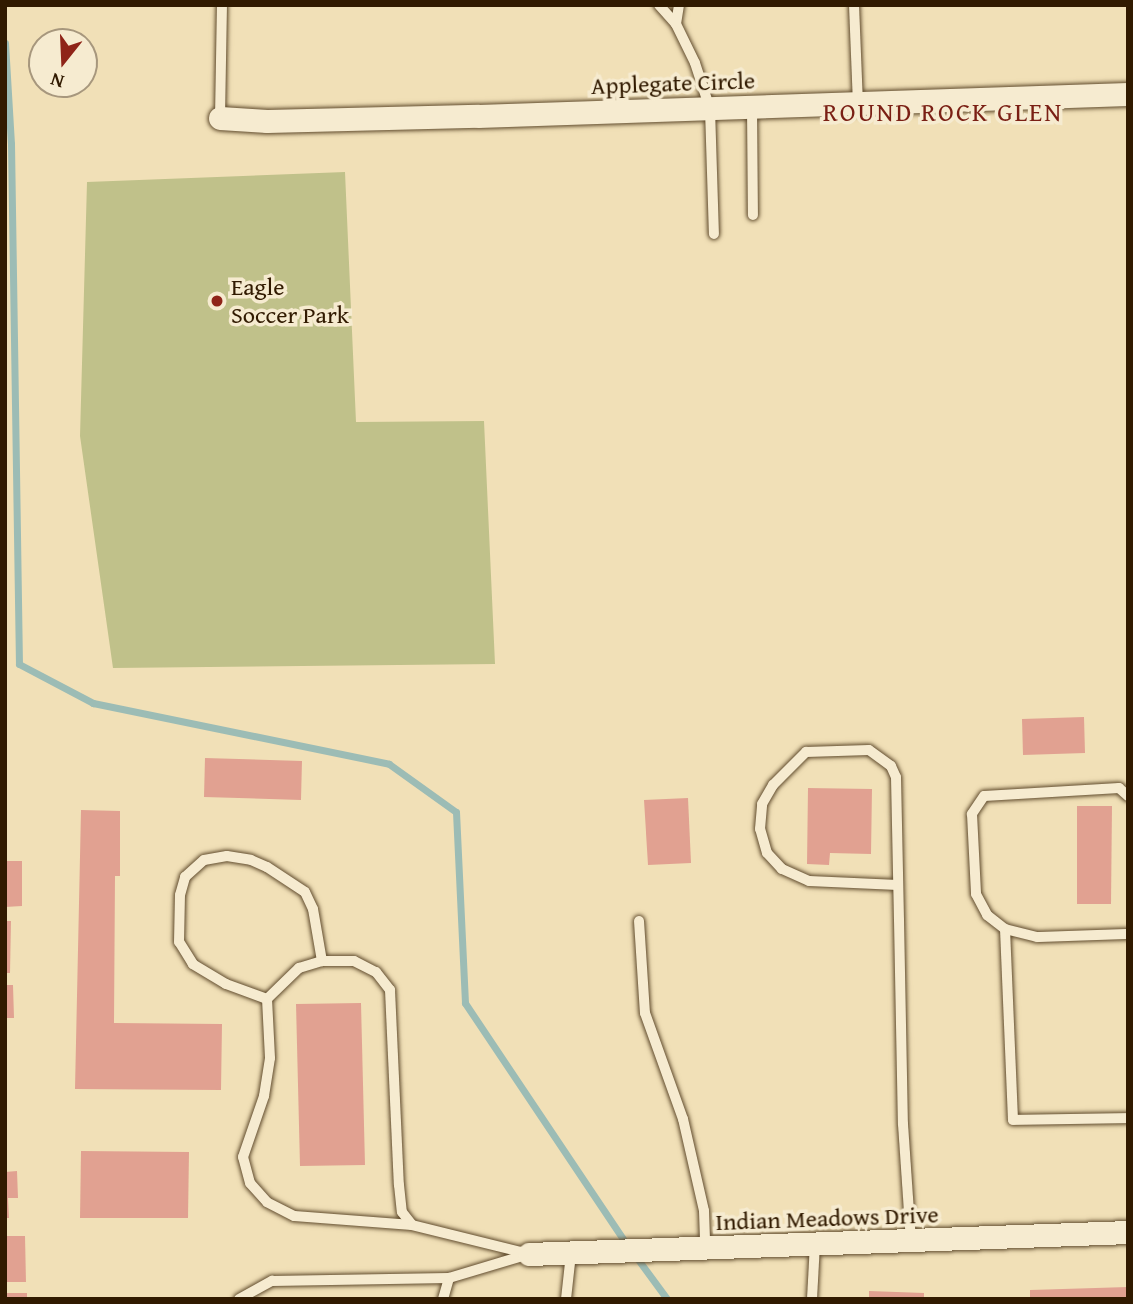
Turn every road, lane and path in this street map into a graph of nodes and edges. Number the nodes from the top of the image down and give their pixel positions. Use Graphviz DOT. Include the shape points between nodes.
graph roads {
  1 [pos="222,5"];
  2 [pos="659,5"];
  3 [pos="679,5"];
  4 [pos="854,5"];
  5 [pos="676,24"];
  6 [pos="1128,94"];
  7 [pos="858,104"];
  8 [pos="752,107"];
  9 [pos="710,109"];
  10 [pos="220,118"];
  11 [pos="753,215"];
  12 [pos="713,234"];
  13 [pos="1128,796"];
  14 [pos="898,885"];
  15 [pos="639,921"];
  16 [pos="1004,929"];
  17 [pos="1128,934"];
  18 [pos="322,961"];
  19 [pos="268,999"];
  20 [pos="1128,1118"];
  21 [pos="412,1225"];
  22 [pos="1128,1232"];
  23 [pos="911,1241"];
  24 [pos="815,1244"];
  25 [pos="705,1249"];
  26 [pos="529,1254"];
  27 [pos="571,1254"];
  28 [pos="449,1278"];
  29 [pos="239,1299"];
  30 [pos="443,1299"];
  31 [pos="566,1299"];
  32 [pos="812,1299"];
  1 -- 10 [label="lane"];
  2 -- 5 [label="lane"];
  3 -- 5 [label="lane"];
  4 -- 7 [label="lane"];
  5 -- 9 [label="lane"];
  6 -- 7 [label="street, Applegate Circle"];
  7 -- 8 [label="street, Applegate Circle"];
  8 -- 9 [label="street, Applegate Circle"];
  8 -- 11 [label="lane"];
  9 -- 10 [label="street, Applegate Circle" via="267,121"];
  9 -- 12 [label="lane"];
  13 -- 16 [label="lane" via="1119,788 984,796 972,814 976,894 987,915"];
  14 -- 14 [label="lane" via="896,776 891,766 869,750 806,752 773,785 762,804 760,829 766,853 782,869 809,881"];
  14 -- 23 [label="lane" via="902,1124"];
  15 -- 25 [label="lane" via="645,1013 683,1119 704,1211"];
  16 -- 17 [label="lane" via="1037,937"];
  16 -- 20 [label="lane" via="1013,1120"];
  18 -- 19 [label="lane" via="299,968"];
  18 -- 19 [label="lane" via="313,909 305,892 251,860 227,856 204,860 186,877 180,895 179,942 193,964 226,984"];
  18 -- 21 [label="lane" via="354,961 376,972 390,990 399,1185 402,1212"];
  19 -- 21 [label="lane" via="266,1084 243,1157 250,1183 267,1202 294,1216"];
  21 -- 26 [label="lane"];
  22 -- 23 [label="street, Indian Meadows Drive"];
  23 -- 24 [label="street, Indian Meadows Drive"];
  24 -- 25 [label="street, Indian Meadows Drive"];
  24 -- 32 [label="lane"];
  25 -- 27 [label="street, Indian Meadows Drive"];
  26 -- 27 [label="street, Indian Meadows Drive"];
  26 -- 28 [label="lane"];
  27 -- 31 [label="lane"];
  28 -- 29 [label="lane" via="272,1281"];
  28 -- 30 [label="lane"];
}
